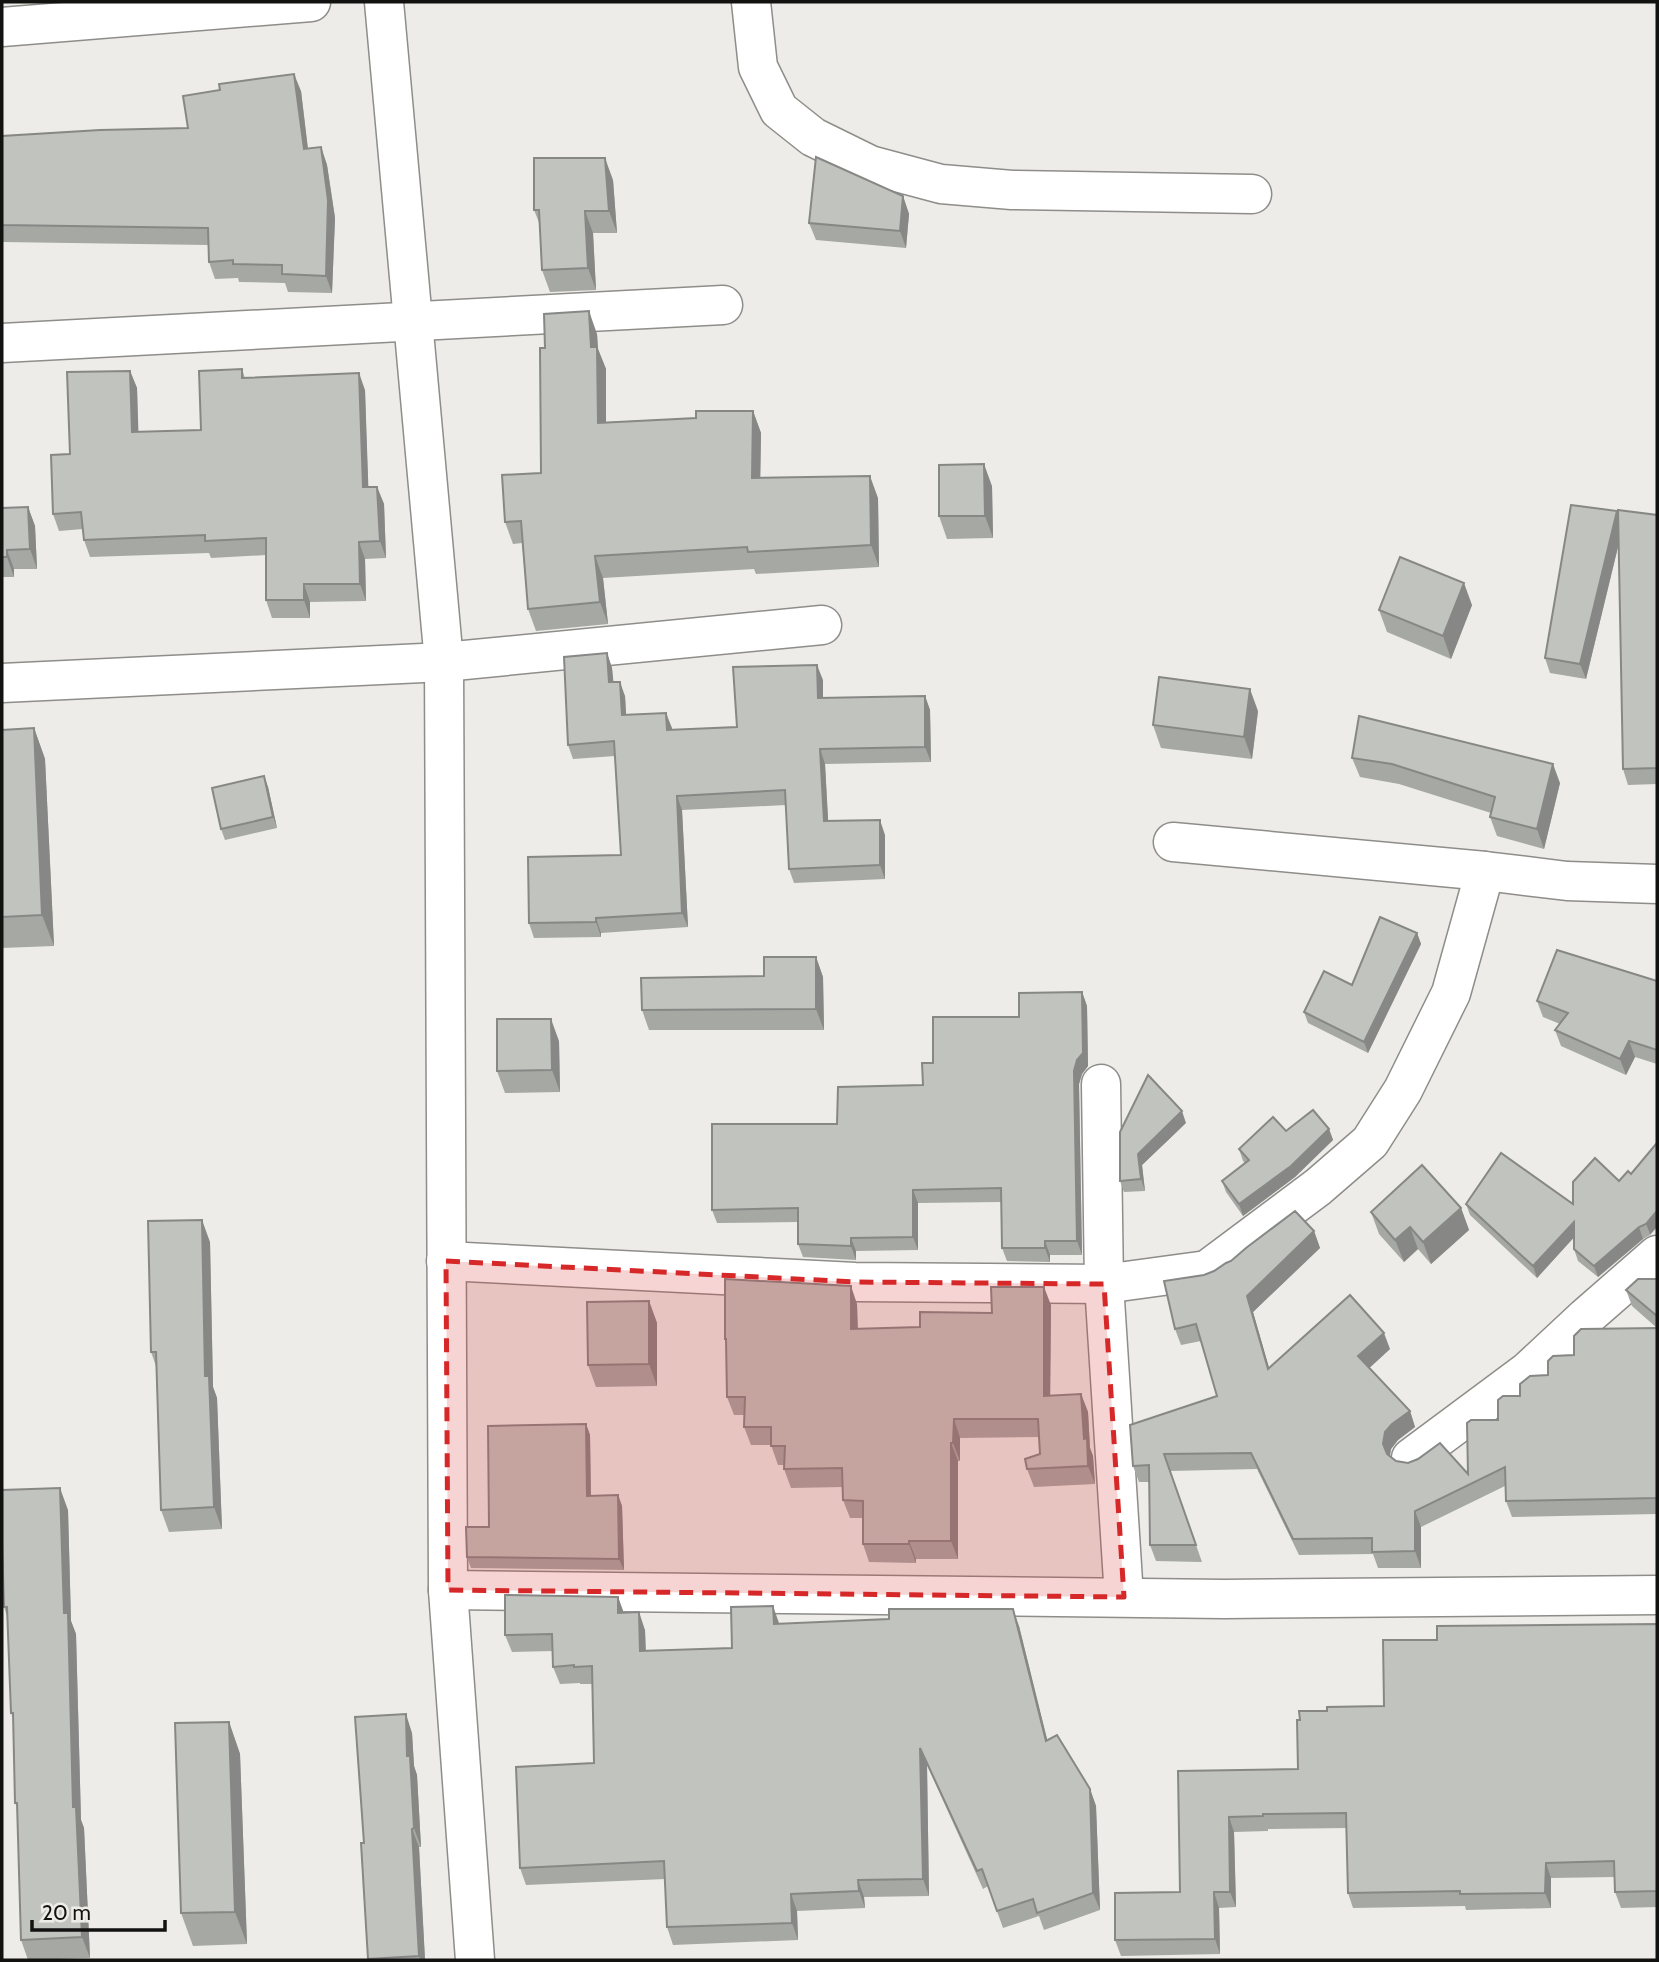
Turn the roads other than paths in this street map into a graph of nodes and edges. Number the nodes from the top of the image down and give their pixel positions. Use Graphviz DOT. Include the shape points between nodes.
graph roads {
  1 [pos="311,2"];
  2 [pos="384,2"];
  3 [pos="751,2"];
  4 [pos="2,27"];
  5 [pos="1252,194"];
  6 [pos="723,304"];
  7 [pos="414,320"];
  8 [pos="2,343"];
  9 [pos="822,625"];
  10 [pos="444,662"];
  11 [pos="2,683"];
  12 [pos="1173,842"];
  13 [pos="1485,871"];
  14 [pos="1657,884"];
  15 [pos="1101,1083"];
  16 [pos="1657,1255"];
  17 [pos="446,1261"];
  18 [pos="1104,1284"];
  19 [pos="1411,1458"];
  20 [pos="448,1590"];
  21 [pos="1657,1595"];
  22 [pos="1124,1597"];
  23 [pos="475,1960"];
  1 -- 4 [label="street"];
  2 -- 7 [label="street"];
  3 -- 5 [label="street" via="758,67 779,110 813,136 870,165 941,184 1012,190"];
  6 -- 7 [label="street"];
  7 -- 8 [label="street"];
  7 -- 10 [label="street"];
  9 -- 10 [label="street"];
  10 -- 11 [label="street"];
  10 -- 17 [label="street"];
  12 -- 13 [label="street"];
  13 -- 14 [label="street" via="1567,881"];
  13 -- 18 [label="street" via="1451,993 1403,1090 1370,1142 1318,1188 1208,1270"];
  15 -- 18 [label="street"];
  16 -- 19 [label="street" via="1528,1371"];
  17 -- 18 [label="street" via="855,1282"];
  17 -- 20 [label="street"];
  18 -- 22 [label="street"];
  20 -- 22 [label="street"];
  20 -- 23 [label="street"];
  21 -- 22 [label="street"];
}
